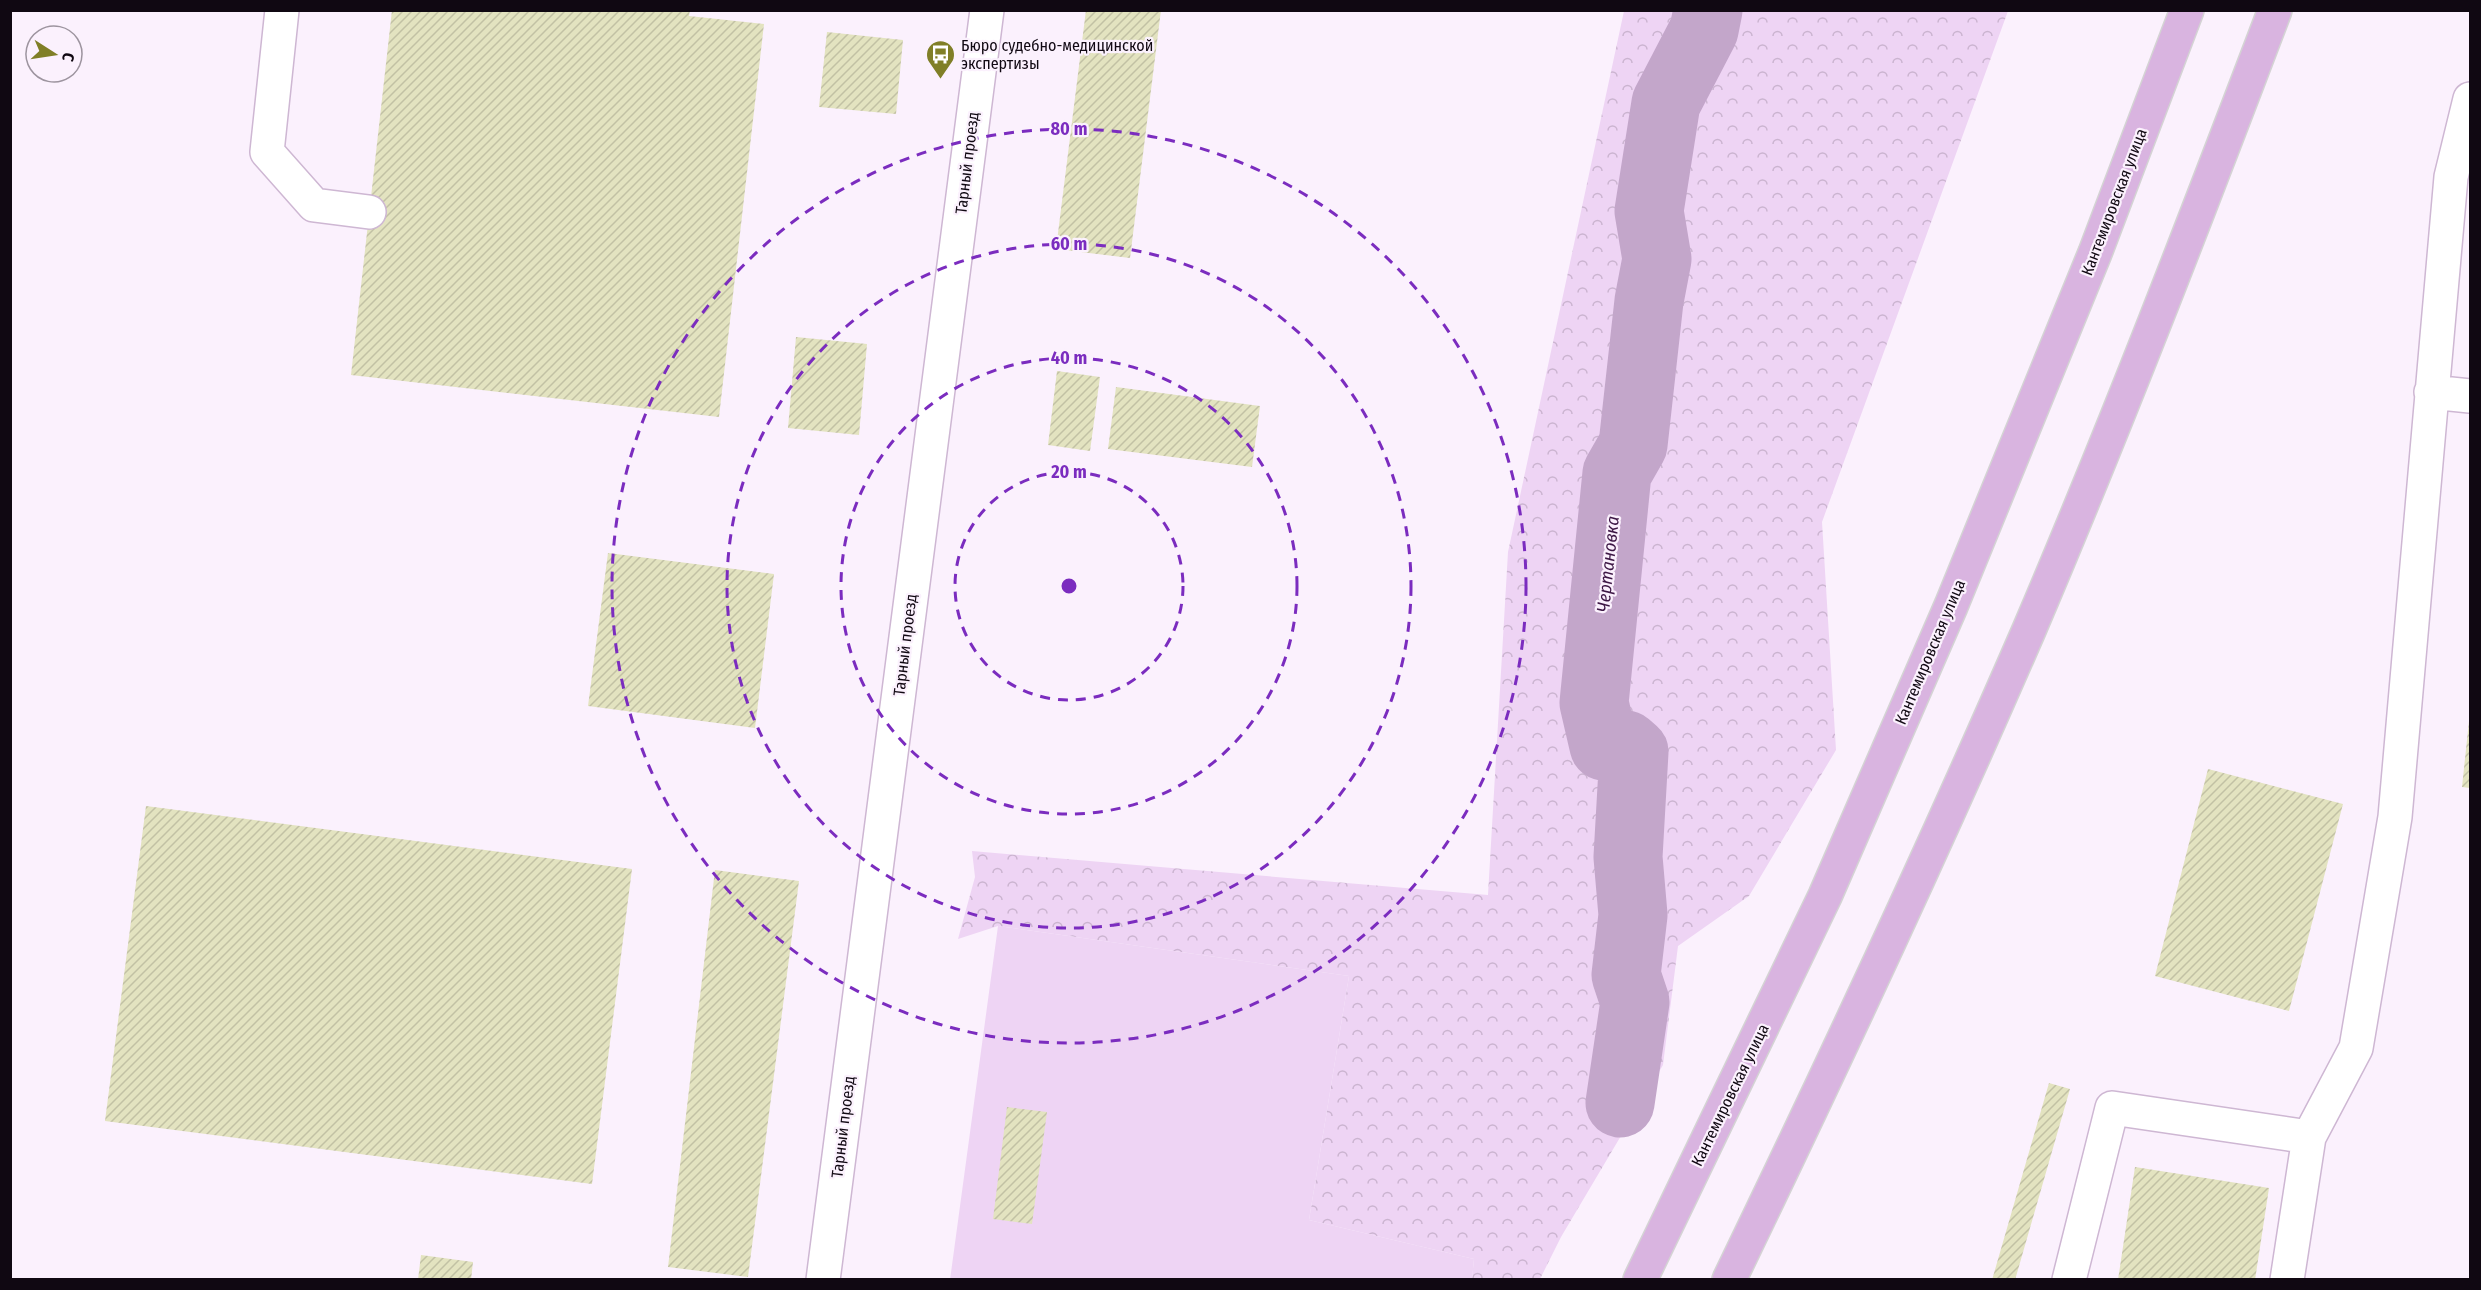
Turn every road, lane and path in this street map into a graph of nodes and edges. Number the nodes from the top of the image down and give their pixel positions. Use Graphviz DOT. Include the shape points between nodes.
graph roads {
  1 [pos="282,10"];
  2 [pos="987,10"];
  3 [pos="2187,10"];
  4 [pos="2275,10"];
  5 [pos="2470,99"];
  6 [pos="369,212"];
  7 [pos="2432,392"];
  8 [pos="2470,396"];
  9 [pos="2309,1137"];
  10 [pos="823,1280"];
  11 [pos="1640,1280"];
  12 [pos="1729,1280"];
  13 [pos="2069,1280"];
  14 [pos="2287,1280"];
  1 -- 6 [label="street" via="267,152 314,205"];
  2 -- 10 [label="street, Тарный проезд"];
  3 -- 11 [label="main road, Кантемировская улица" via="2095,253 1951,606 1825,896"];
  4 -- 12 [label="main road" via="2173,279 2029,629 1894,933"];
  5 -- 7 [label="street" via="2451,177"];
  7 -- 8 [label="street"];
  7 -- 9 [label="street" via="2395,817 2356,1048"];
  9 -- 13 [label="street" via="2112,1108"];
  9 -- 14 [label="street"];
}
